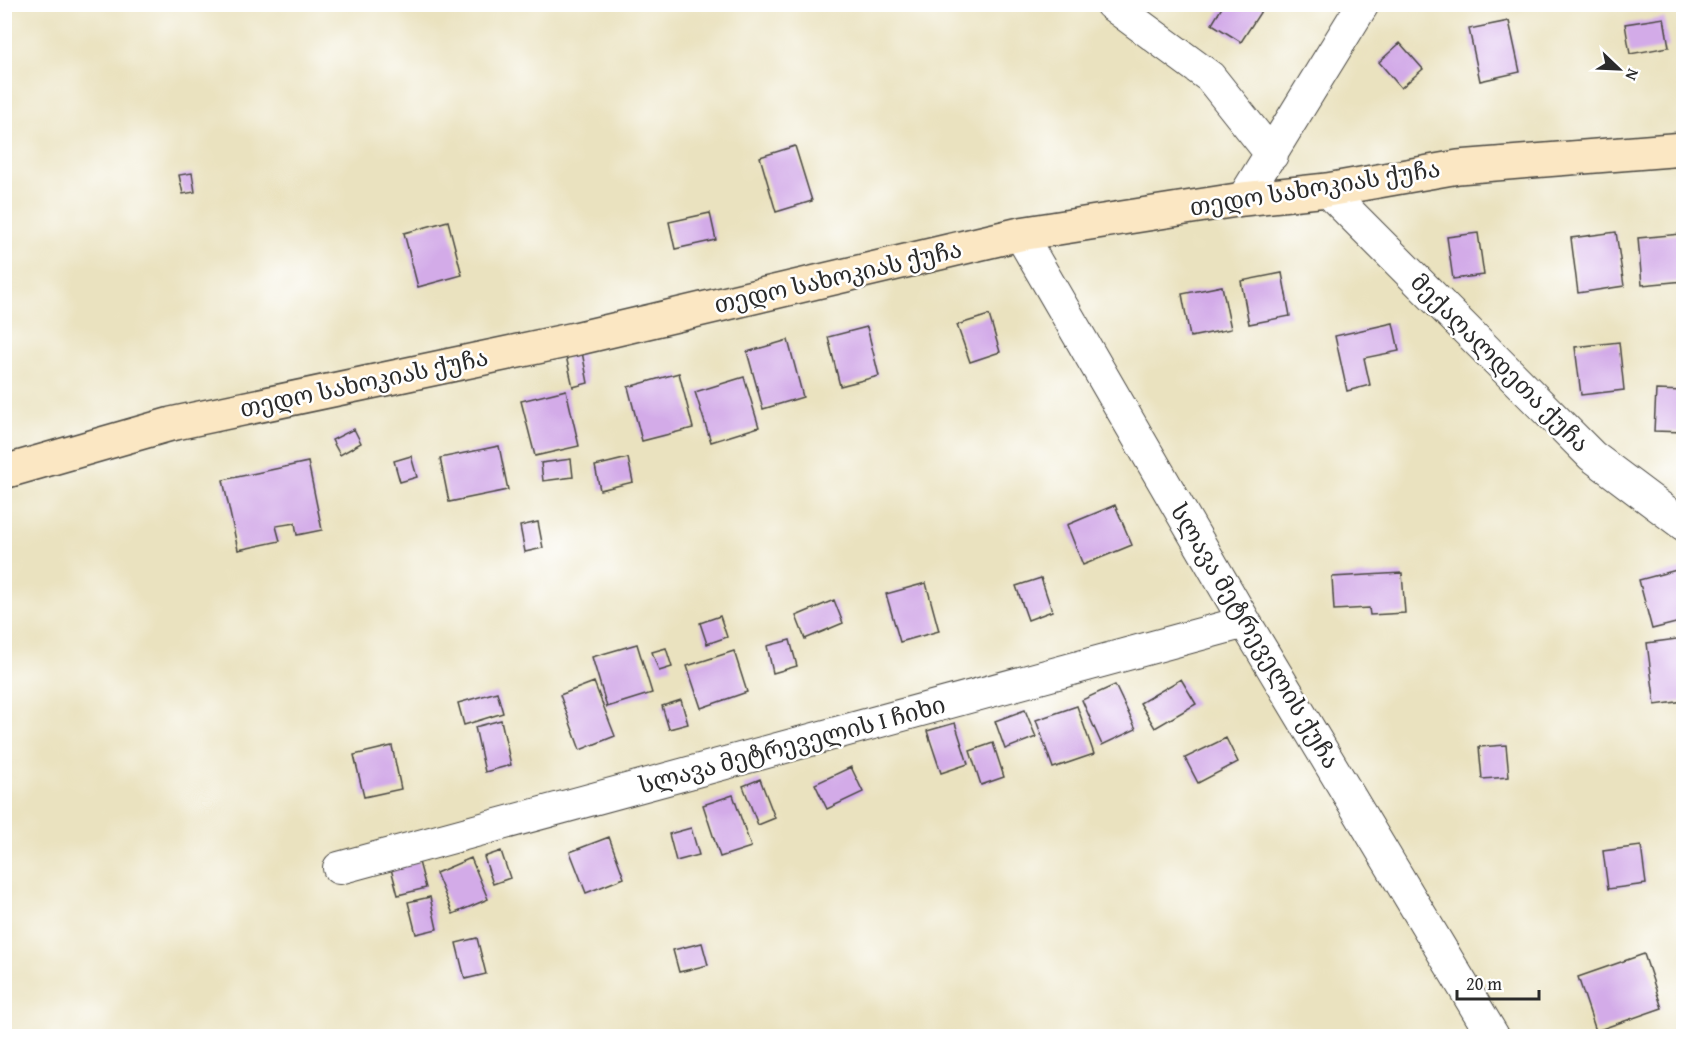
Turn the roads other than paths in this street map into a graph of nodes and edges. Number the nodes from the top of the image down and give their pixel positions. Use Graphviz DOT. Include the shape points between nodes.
graph roads {
  1 [pos="1111,4"];
  2 [pos="1363,4"];
  3 [pos="1683,149"];
  4 [pos="1272,154"];
  5 [pos="1328,190"];
  6 [pos="1243,199"];
  7 [pos="1020,234"];
  8 [pos="4,472"];
  9 [pos="1683,525"];
  10 [pos="1245,622"];
  11 [pos="339,868"];
  12 [pos="1493,1036"];
  1 -- 4 [label="street" via="1210,77"];
  2 -- 4 [label="street"];
  3 -- 5 [label="street, თედო სახოკიას ქუჩა" via="1458,167"];
  4 -- 6 [label="street"];
  5 -- 6 [label="street, თედო სახოკიას ქუჩა"];
  5 -- 9 [label="street, მექაღალდეთა ქუჩა" via="1592,456"];
  6 -- 7 [label="street, თედო სახოკიას ქუჩა"];
  7 -- 8 [label="street, თედო სახოკიას ქუჩა" via="575,339 171,424"];
  7 -- 10 [label="street, სლავა მეტრეველის ქუჩა"];
  10 -- 11 [label="street, სლავა მეტრეველის I ჩიხი"];
  10 -- 12 [label="street, სლავა მეტრეველის ქუჩა"];
}
